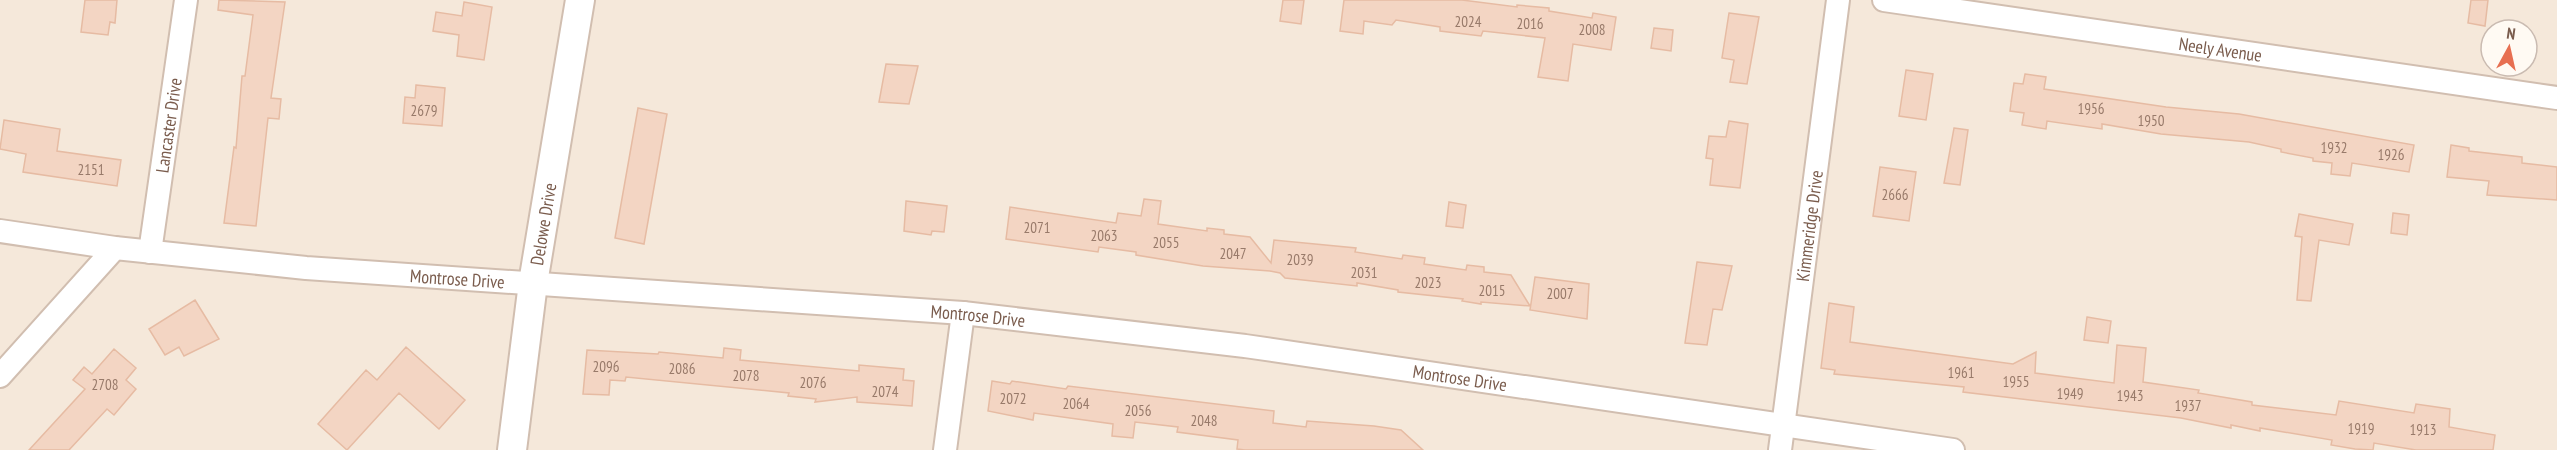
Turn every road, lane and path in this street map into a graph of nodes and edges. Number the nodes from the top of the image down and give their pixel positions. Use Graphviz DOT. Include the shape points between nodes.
graph roads {
  1 [pos="186,0"];
  2 [pos="580,0"];
  3 [pos="1838,0"];
  4 [pos="1884,0"];
  5 [pos="2557,98"];
  6 [pos="0,231"];
  7 [pos="115,248"];
  8 [pos="150,252"];
  9 [pos="533,283"];
  10 [pos="963,313"];
  11 [pos="0,376"];
  12 [pos="1783,425"];
  13 [pos="512,450"];
  14 [pos="945,450"];
  15 [pos="1780,450"];
  16 [pos="1953,450"];
  1 -- 8 [label="street, Lancaster Drive"];
  2 -- 9 [label="street, Delowe Drive"];
  3 -- 12 [label="street, Kimmeridge Drive"];
  4 -- 5 [label="street, Neely Avenue"];
  6 -- 7 [label="street, Montrose Drive"];
  7 -- 8 [label="street, Montrose Drive"];
  7 -- 11 [label="street"];
  8 -- 9 [label="street, Montrose Drive" via="306,268"];
  9 -- 10 [label="street, Montrose Drive"];
  9 -- 13 [label="street, Delowe Drive"];
  10 -- 12 [label="street, Montrose Drive" via="1245,346"];
  10 -- 14 [label="street"];
  12 -- 15 [label="street, Kimmeridge Drive"];
  12 -- 16 [label="street, Montrose Drive"];
}
